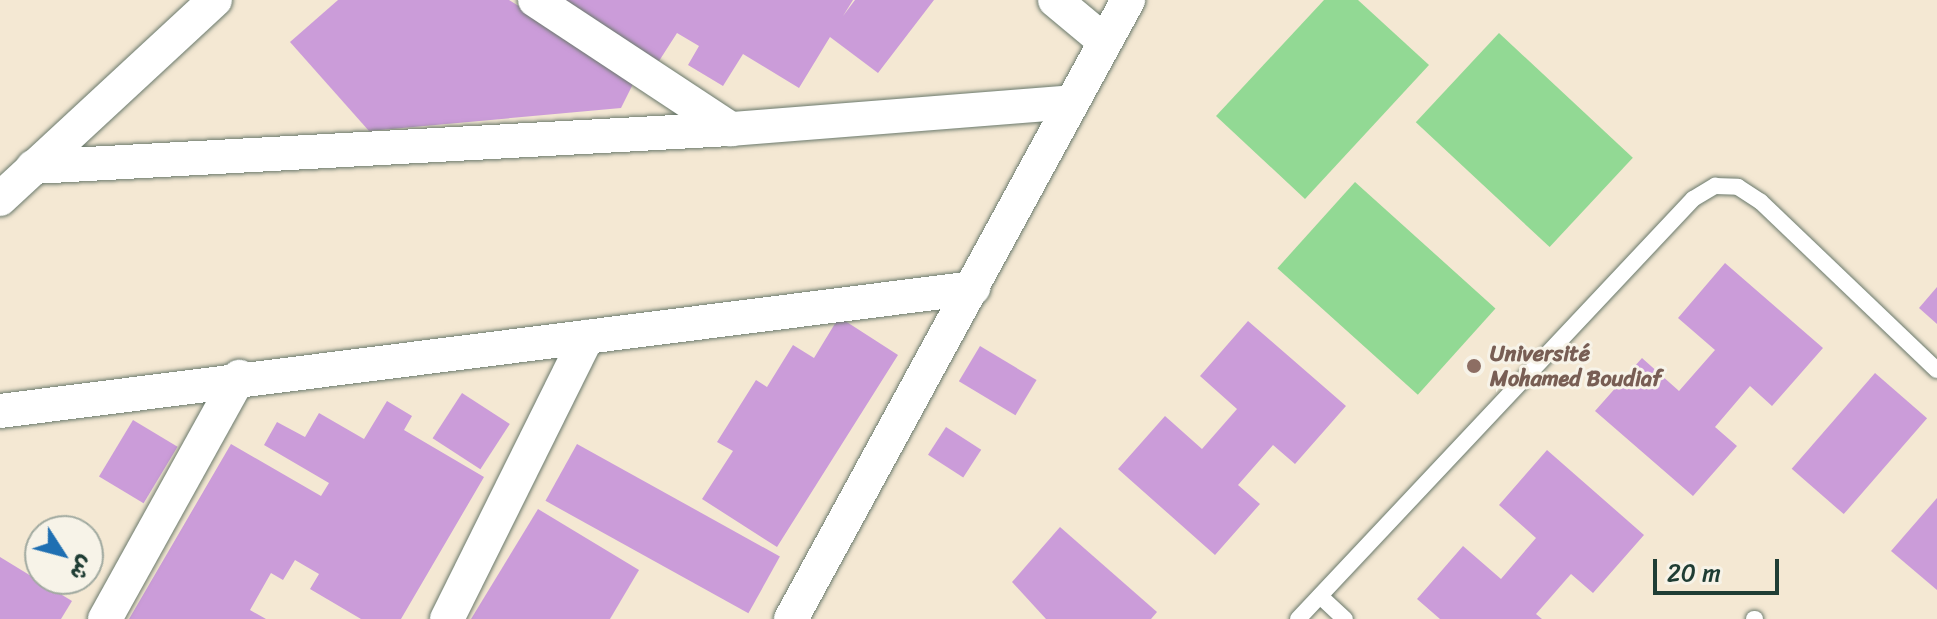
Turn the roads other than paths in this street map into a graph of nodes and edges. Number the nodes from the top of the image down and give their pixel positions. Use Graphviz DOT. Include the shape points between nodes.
graph roads {
  1 [pos="215,0"];
  2 [pos="535,0"];
  3 [pos="1055,0"];
  4 [pos="1128,0"];
  5 [pos="1103,40"];
  6 [pos="1071,102"];
  7 [pos="731,129"];
  8 [pos="33,167"];
  9 [pos="0,199"];
  10 [pos="973,288"];
  11 [pos="587,337"];
  12 [pos="1937,370"];
  13 [pos="239,377"];
  14 [pos="0,411"];
  15 [pos="1320,596"];
  16 [pos="105,619"];
  17 [pos="447,619"];
  18 [pos="791,619"];
  19 [pos="1298,619"];
  20 [pos="1345,619"];
  1 -- 8 [label="street"];
  2 -- 7 [label="street"];
  3 -- 5 [label="street"];
  4 -- 5 [label="street"];
  5 -- 6 [label="street"];
  6 -- 7 [label="street"];
  6 -- 10 [label="street"];
  7 -- 8 [label="street"];
  8 -- 9 [label="street"];
  10 -- 11 [label="street"];
  10 -- 18 [label="street"];
  11 -- 13 [label="street"];
  11 -- 17 [label="street"];
  12 -- 15 [label="lane" via="1761,202 1738,187 1715,186 1693,199"];
  13 -- 14 [label="street"];
  13 -- 16 [label="street"];
  15 -- 19 [label="lane"];
  15 -- 20 [label="lane"];
}
